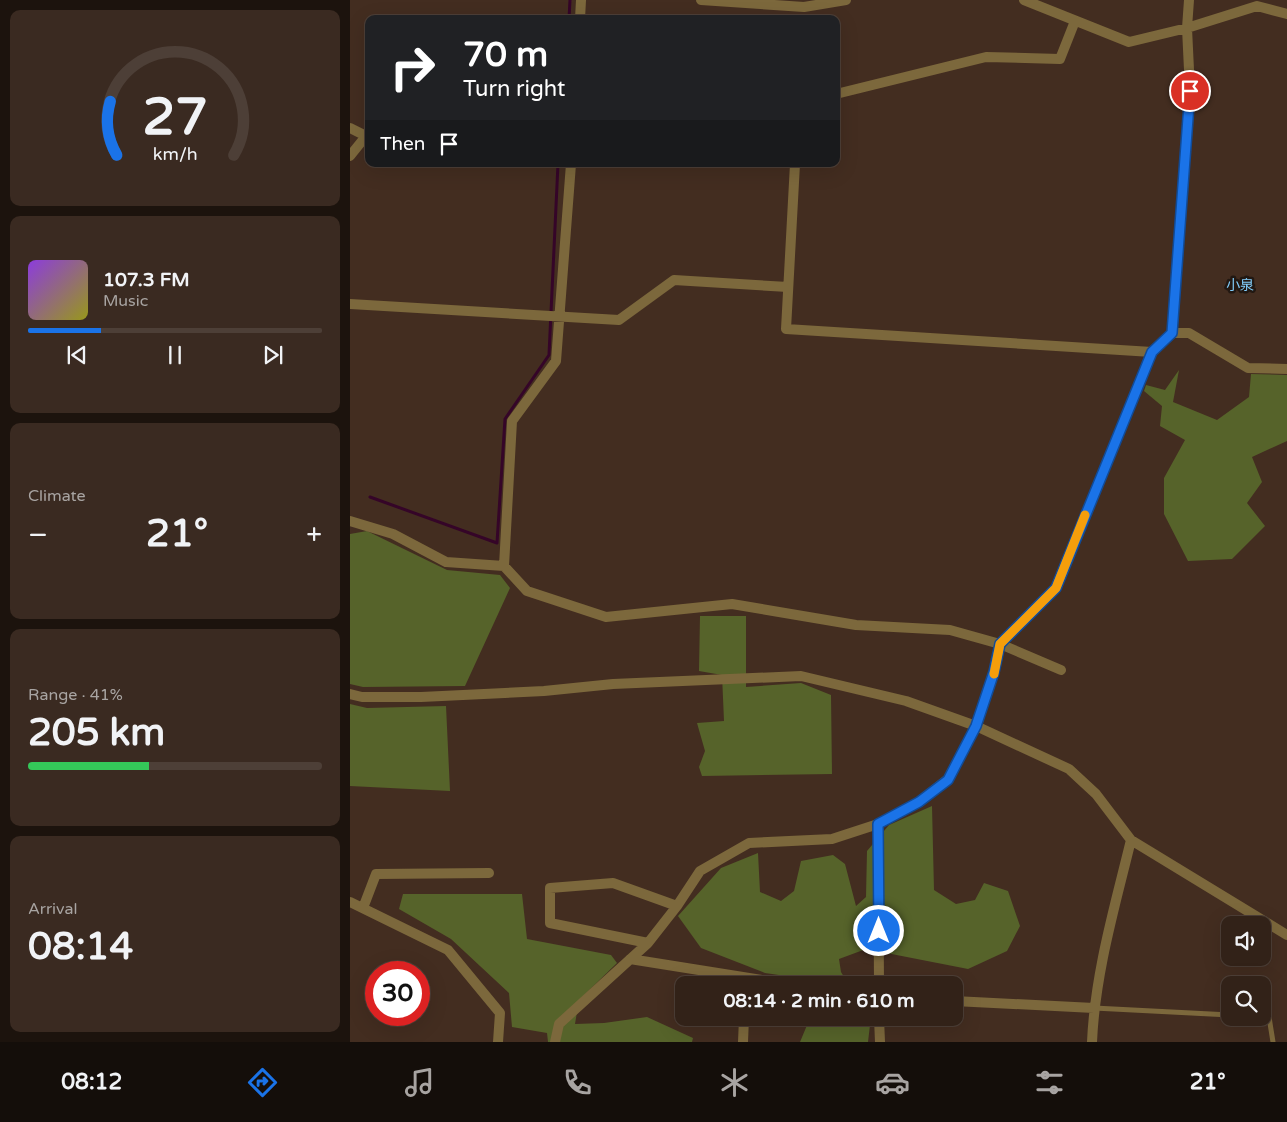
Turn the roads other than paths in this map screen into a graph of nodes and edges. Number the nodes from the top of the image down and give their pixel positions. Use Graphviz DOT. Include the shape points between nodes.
graph roads {
  1 [pos="581,0"];
  2 [pos="701,0"];
  3 [pos="846,0"];
  4 [pos="1024,0"];
  5 [pos="1189,0"];
  6 [pos="804,7"];
  7 [pos="1287,14"];
  8 [pos="580,15"];
  9 [pos="803,15"];
  10 [pos="1075,20"];
  11 [pos="1187,28"];
  12 [pos="840,93"];
  13 [pos="350,128"];
  14 [pos="365,136"];
  15 [pos="365,137"];
  16 [pos="350,156"];
  17 [pos="571,167"];
  18 [pos="795,167"];
  19 [pos="788,287"];
  20 [pos="350,304"];
  21 [pos="561,314"];
  22 [pos="1172,333"];
  23 [pos="1152,352"];
  24 [pos="1287,368"];
  25 [pos="350,521"];
  26 [pos="504,566"];
  27 [pos="1000,644"];
  28 [pos="1061,670"];
  29 [pos="350,694"];
  30 [pos="976,726"];
  31 [pos="878,824"];
  32 [pos="1132,840"];
  33 [pos="489,873"];
  34 [pos="350,902"];
  35 [pos="677,906"];
  36 [pos="363,908"];
  37 [pos="1287,935"];
  38 [pos="648,943"];
  39 [pos="630,958"];
  40 [pos="718,976"];
  41 [pos="879,976"];
  42 [pos="963,1001"];
  43 [pos="1094,1008"];
  44 [pos="1221,1015"];
  45 [pos="744,1026"];
  46 [pos="880,1026"];
  47 [pos="1270,1026"];
  48 [pos="498,1042"];
  49 [pos="555,1042"];
  50 [pos="743,1042"];
  51 [pos="880,1042"];
  52 [pos="1092,1042"];
  53 [pos="1273,1042"];
  1 -- 8 [label="street"];
  2 -- 6 [label="street"];
  3 -- 6 [label="street"];
  4 -- 10 [label="street"];
  5 -- 11 [label="street"];
  6 -- 9 [label="street"];
  7 -- 11 [label="street" via="1258,6"];
  10 -- 11 [label="street" via="1129,42"];
  10 -- 12 [label="street" via="1060,59 986,56"];
  11 -- 22 [label="street" via="1190,91"];
  13 -- 14 [label="street"];
  15 -- 16 [label="street"];
  17 -- 21 [label="street"];
  18 -- 19 [label="street"];
  19 -- 21 [label="street" via="674,280 619,320"];
  19 -- 23 [label="street" via="786,329"];
  20 -- 21 [label="street"];
  21 -- 26 [label="street" via="556,361 512,421"];
  22 -- 23 [label="street"];
  22 -- 24 [label="street" via="1189,333 1248,368"];
  23 -- 27 [label="street" via="1056,588"];
  25 -- 26 [label="street" via="393,534 446,562"];
  26 -- 27 [label="street" via="527,591 606,617 732,604 856,624 950,630"];
  27 -- 28 [label="street"];
  27 -- 30 [label="street"];
  29 -- 30 [label="street" via="421,697 801,676 906,701"];
  30 -- 31 [label="street" via="948,780 919,802"];
  30 -- 32 [label="street" via="1069,769 1096,794"];
  31 -- 35 [label="street" via="832,839 749,842 700,871"];
  31 -- 41 [label="street"];
  32 -- 37 [label="street"];
  32 -- 43 [label="street"];
  33 -- 36 [label="street" via="376,874"];
  34 -- 36 [label="street"];
  35 -- 38 [label="street"];
  35 -- 38 [label="street" via="613,883 550,888 550,923"];
  36 -- 48 [label="street" via="448,950 500,1013"];
  38 -- 39 [label="street"];
  39 -- 40 [label="street"];
  39 -- 49 [label="street" via="559,1024"];
  42 -- 43 [label="street"];
  43 -- 44 [label="lane"];
  43 -- 52 [label="street"];
  45 -- 50 [label="street"];
  46 -- 51 [label="street"];
  47 -- 53 [label="lane"];
}
